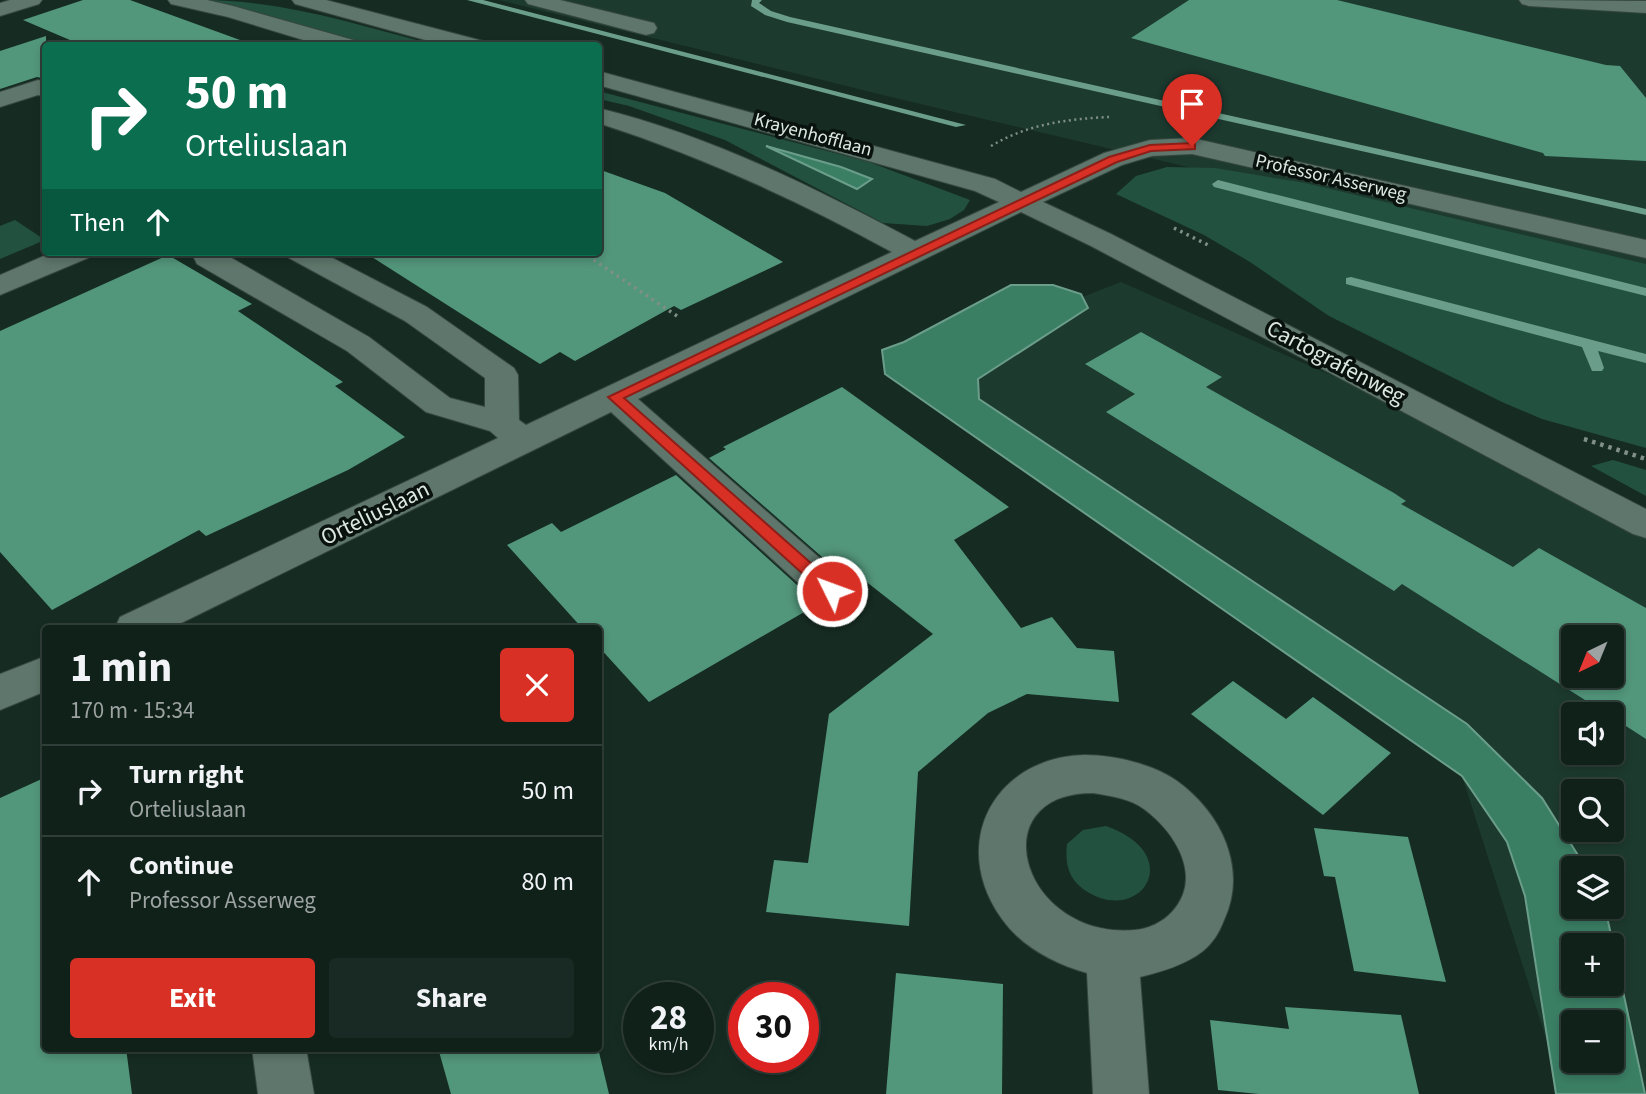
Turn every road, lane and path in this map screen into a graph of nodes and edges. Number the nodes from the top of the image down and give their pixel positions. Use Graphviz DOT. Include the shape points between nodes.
graph roads {
  1 [pos="32,0"];
  2 [pos="178,0"];
  3 [pos="535,0"];
  4 [pos="1529,0"];
  5 [pos="280,2"];
  6 [pos="312,3"];
  7 [pos="1646,7"];
  8 [pos="0,10"];
  9 [pos="646,28"];
  10 [pos="334,42"];
  11 [pos="460,42"];
  12 [pos="602,79"];
  13 [pos="42,88"];
  14 [pos="0,100"];
  15 [pos="602,116"];
  16 [pos="1024,203"];
  17 [pos="1646,249"];
  18 [pos="914,252"];
  19 [pos="69,256"];
  20 [pos="207,256"];
  21 [pos="307,256"];
  22 [pos="588,256"];
  23 [pos="0,286"];
  24 [pos="720,346"];
  25 [pos="615,397"];
  26 [pos="513,432"];
  27 [pos="1580,437"];
  28 [pos="1646,460"];
  29 [pos="1646,525"];
  30 [pos="832,591"];
  31 [pos="141,625"];
  32 [pos="42,673"];
  33 [pos="0,694"];
  34 [pos="1112,956"];
  35 [pos="280,1052"];
  36 [pos="286,1094"];
  37 [pos="1121,1094"];
  1 -- 8 [label="street"];
  2 -- 10 [label="street"];
  3 -- 9 [label="street"];
  4 -- 7 [label="street"];
  5 -- 6 [label="street"];
  6 -- 11 [label="street"];
  12 -- 16 [label="street, Krayenhofflaan" via="950,174"];
  13 -- 14 [label="street"];
  15 -- 18 [label="street" via="766,176"];
  16 -- 17 [label="street, Professor Asserweg" via="1113,159 1150,148 1192,146"];
  16 -- 18 [label="street, Orteliuslaan"];
  16 -- 29 [label="street, Cartografenweg"];
  18 -- 24 [label="street, Orteliuslaan"];
  19 -- 23 [label="street"];
  20 -- 26 [label="street" via="358,344 438,405"];
  21 -- 26 [label="street" via="416,314 502,375"];
  22 -- 24 [label="path"];
  24 -- 25 [label="street, Orteliuslaan"];
  25 -- 26 [label="street, Orteliuslaan"];
  25 -- 30 [label="street"];
  26 -- 31 [label="street, Orteliuslaan"];
  27 -- 28 [label="path"];
  32 -- 33 [label="street"];
  34 -- 34 [label="street" via="1147,954 1176,942 1199,921 1210,896 1211,867 1201,838 1182,813 1157,793 1127,780 1093,774 1061,776 1032,789 1012,810 1002,838 1002,868 1017,899 1041,926 1074,946"];
  34 -- 37 [label="street"];
  35 -- 36 [label="street"];
}
